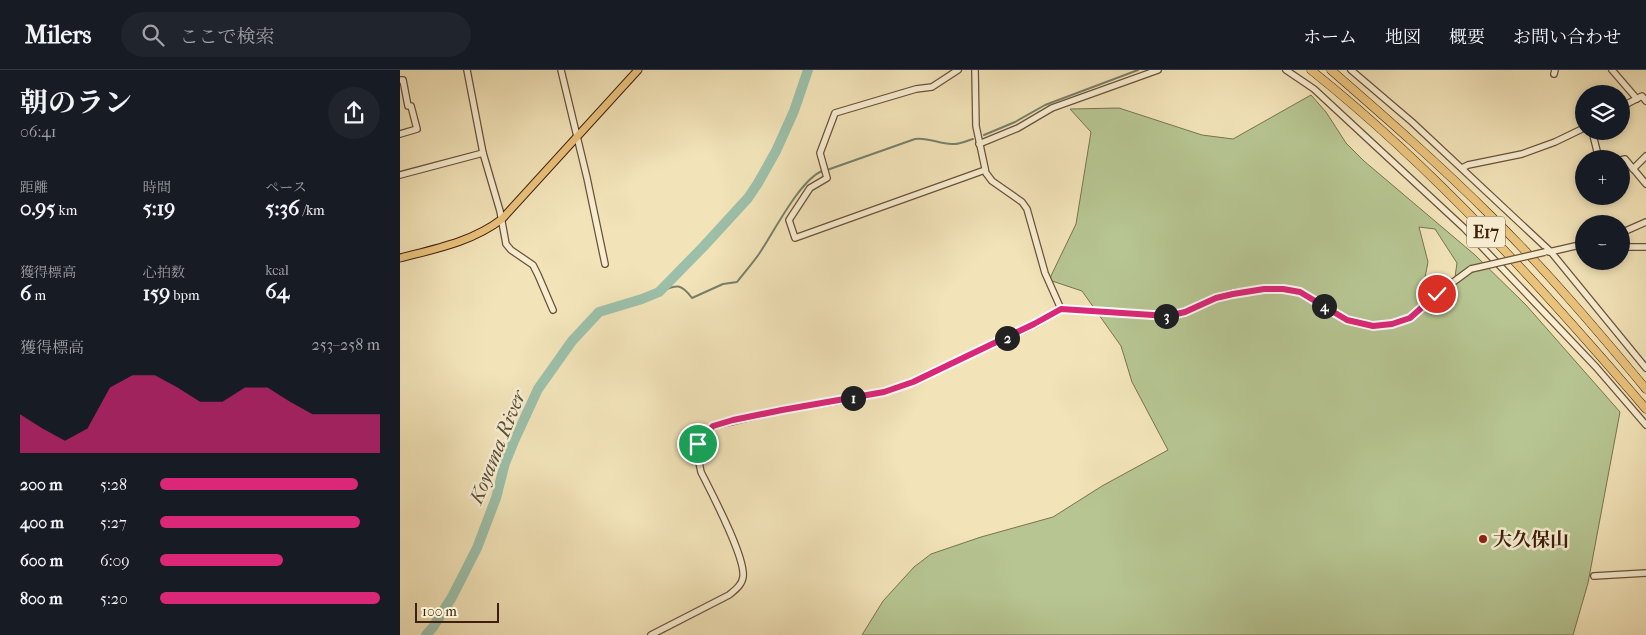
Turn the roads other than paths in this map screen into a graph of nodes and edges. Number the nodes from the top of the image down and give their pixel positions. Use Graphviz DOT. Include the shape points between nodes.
graph roads {
  1 [pos="467,70"];
  2 [pos="562,70"];
  3 [pos="638,70"];
  4 [pos="958,70"];
  5 [pos="975,70"];
  6 [pos="1158,70"];
  7 [pos="1286,70"];
  8 [pos="1311,70"];
  9 [pos="1331,70"];
  10 [pos="1351,70"];
  11 [pos="1612,70"];
  12 [pos="400,80"];
  13 [pos="1636,99"];
  14 [pos="1646,101"];
  15 [pos="1630,102"];
  16 [pos="1575,132"];
  17 [pos="400,134"];
  18 [pos="577,137"];
  19 [pos="979,144"];
  20 [pos="483,153"];
  21 [pos="1646,156"];
  22 [pos="1630,165"];
  23 [pos="1462,168"];
  24 [pos="1633,169"];
  25 [pos="985,170"];
  26 [pos="400,174"];
  27 [pos="1646,184"];
  28 [pos="502,219"];
  29 [pos="1646,222"];
  30 [pos="1630,229"];
  31 [pos="1575,246"];
  32 [pos="1630,247"];
  33 [pos="1646,247"];
  34 [pos="1548,252"];
  35 [pos="400,258"];
  36 [pos="605,264"];
  37 [pos="1061,309"];
  38 [pos="553,310"];
  39 [pos="1646,368"];
  40 [pos="1646,389"];
  41 [pos="1646,409"];
  42 [pos="1646,425"];
  43 [pos="1646,573"];
  44 [pos="1594,576"];
  45 [pos="651,635"];
  1 -- 20 [label="street"];
  2 -- 18 [label="street"];
  3 -- 18 [label="main road"];
  4 -- 25 [label="street" via="932,87 835,113 820,153 827,178 810,188 789,220 796,238"];
  5 -- 19 [label="street"];
  6 -- 19 [label="street" via="1052,108 1018,128"];
  7 -- 42 [label="street" via="1314,89 1464,228 1596,367"];
  8 -- 41 [label="highway, E17" via="1429,175 1549,299"];
  9 -- 40 [label="highway, E17" via="1492,216"];
  10 -- 23 [label="street"];
  11 -- 13 [label="street"];
  12 -- 17 [label="street" via="418,129"];
  13 -- 14 [label="street" via="1642,96"];
  13 -- 15 [label="street"];
  16 -- 23 [label="street" via="1522,154"];
  18 -- 28 [label="main road"];
  18 -- 36 [label="street"];
  19 -- 25 [label="street"];
  20 -- 26 [label="street"];
  20 -- 28 [label="street"];
  21 -- 24 [label="street"];
  22 -- 24 [label="street"];
  23 -- 34 [label="street"];
  24 -- 27 [label="street"];
  25 -- 37 [label="street" via="992,181 1027,209 1045,273"];
  28 -- 35 [label="main road" via="467,240"];
  28 -- 38 [label="street" via="506,244 532,265"];
  29 -- 30 [label="street"];
  31 -- 34 [label="street"];
  32 -- 33 [label="street"];
  34 -- 37 [label="street, bridge" via="1471,269 1410,318 1392,324 1373,326 1347,320 1300,292 1283,289 1233,294 1168,316"];
  34 -- 39 [label="street"];
  37 -- 45 [label="street" via="939,370 884,392 733,420 710,428 698,444 698,459 738,552 743,579 729,595"];
  43 -- 44 [label="street"];
}
